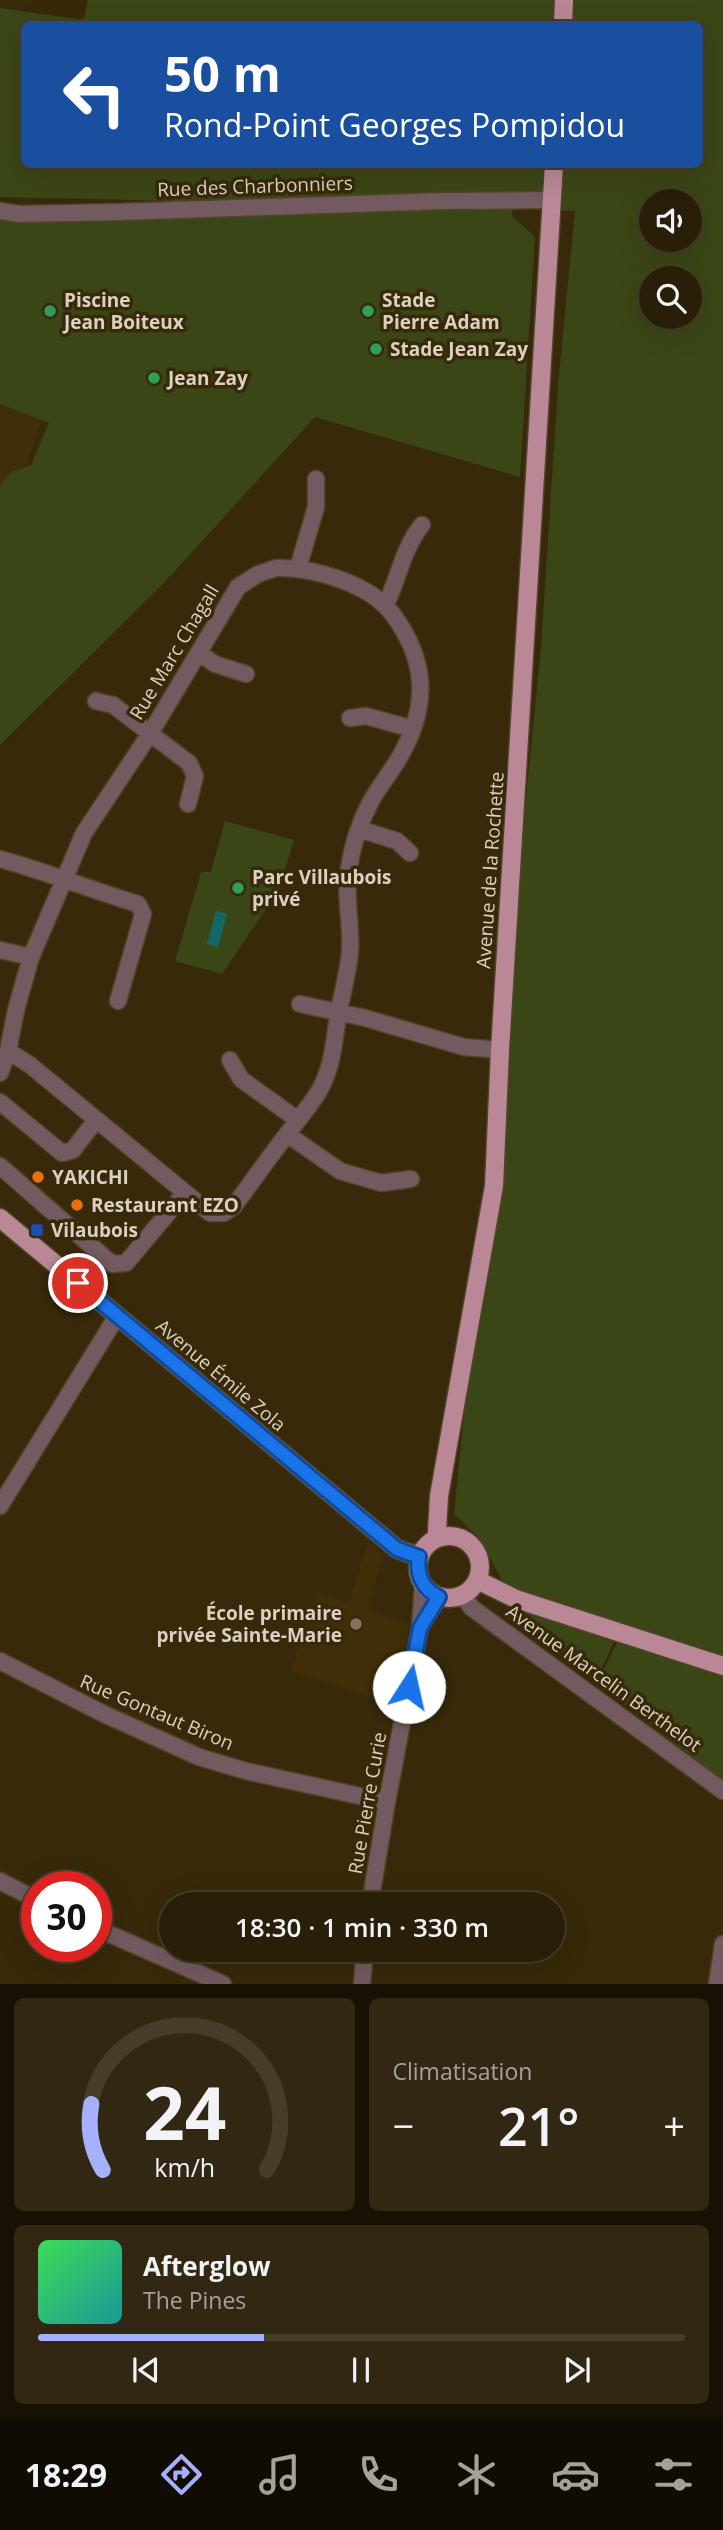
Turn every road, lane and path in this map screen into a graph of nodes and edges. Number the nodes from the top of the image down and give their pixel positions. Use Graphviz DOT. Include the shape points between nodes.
graph roads {
  1 [pos="564,0"];
  2 [pos="563,21"];
  3 [pos="554,168"];
  4 [pos="552,200"];
  5 [pos="0,211"];
  6 [pos="316,479"];
  7 [pos="422,525"];
  8 [pos="298,568"];
  9 [pos="386,604"];
  10 [pos="199,653"];
  11 [pos="246,674"];
  12 [pos="96,701"];
  13 [pos="350,718"];
  14 [pos="413,729"];
  15 [pos="151,732"];
  16 [pos="188,804"];
  17 [pos="359,829"];
  18 [pos="410,853"];
  19 [pos="0,859"];
  20 [pos="63,880"];
  21 [pos="0,950"];
  22 [pos="31,957"];
  23 [pos="118,1001"];
  24 [pos="300,1004"];
  25 [pos="338,1013"];
  26 [pos="500,1050"];
  27 [pos="8,1051"];
  28 [pos="230,1060"];
  29 [pos="0,1073"];
  30 [pos="0,1102"];
  31 [pos="96,1120"];
  32 [pos="293,1127"];
  33 [pos="3,1176"];
  34 [pos="411,1179"];
  35 [pos="184,1194"];
  36 [pos="0,1218"];
  37 [pos="117,1316"];
  38 [pos="0,1506"];
  39 [pos="439,1537"];
  40 [pos="419,1557"];
  41 [pos="477,1580"];
  42 [pos="423,1584"];
  43 [pos="462,1595"];
  44 [pos="439,1597"];
  45 [pos="420,1628"];
  46 [pos="0,1661"];
  47 [pos="723,1666"];
  48 [pos="723,1791"];
  49 [pos="387,1802"];
  50 [pos="0,1881"];
  51 [pos="21,1892"];
  52 [pos="372,1892"];
  53 [pos="112,1935"];
  54 [pos="723,1944"];
  55 [pos="364,1962"];
  56 [pos="223,1984"];
  57 [pos="362,1984"];
  58 [pos="717,1984"];
  1 -- 2 [label="main road"];
  3 -- 4 [label="main road, Avenue de la Rochette"];
  4 -- 5 [label="street, Rue des Charbonniers"];
  4 -- 26 [label="main road, Avenue de la Rochette"];
  6 -- 8 [label="street" via="316,507"];
  7 -- 9 [label="street" via="409,541"];
  8 -- 9 [label="street, Rue Marc Chagall" via="343,581"];
  8 -- 10 [label="street, Rue Marc Chagall" via="276,568 239,587"];
  9 -- 14 [label="street, Rue Marc Chagall" via="408,637 419,670 419,712"];
  10 -- 11 [label="street" via="215,664"];
  10 -- 15 [label="street, Rue Marc Chagall"];
  12 -- 15 [label="street" via="113,705"];
  13 -- 14 [label="street" via="366,716"];
  14 -- 17 [label="street, Rue Marc Chagall"];
  15 -- 16 [label="street" via="193,770"];
  15 -- 20 [label="street, Rue Marc Chagall" via="84,833"];
  17 -- 18 [label="street" via="397,841"];
  17 -- 25 [label="street, Rue Marc Chagall" via="348,869 350,952"];
  19 -- 20 [label="street"];
  20 -- 22 [label="street, Rue Marc Chagall"];
  20 -- 23 [label="street" via="141,908"];
  21 -- 22 [label="street"];
  22 -- 27 [label="street, Rue Marc Chagall"];
  24 -- 25 [label="street"];
  25 -- 26 [label="street" via="464,1047"];
  25 -- 32 [label="street, Rue Marc Chagall" via="330,1063 319,1090"];
  26 -- 39 [label="main road, Avenue de la Rochette" via="494,1186 439,1496"];
  27 -- 29 [label="street, Rue Marc Chagall"];
  27 -- 31 [label="street, Rue Marc Chagall"];
  28 -- 32 [label="street" via="241,1079"];
  30 -- 31 [label="street" via="66,1153"];
  31 -- 35 [label="street, Rue Marc Chagall"];
  32 -- 34 [label="street" via="340,1171 381,1183"];
  32 -- 35 [label="street, Rue Marc Chagall" via="230,1211 210,1213"];
  33 -- 35 [label="street" via="112,1264 126,1263"];
  36 -- 37 [label="main road, Avenue Émile Zola"];
  37 -- 38 [label="street"];
  37 -- 40 [label="main road, Avenue Émile Zola" via="397,1549"];
  39 -- 40 [label="main road"];
  39 -- 41 [label="main road" via="454,1536 472,1546 479,1559"];
  40 -- 42 [label="main road"];
  41 -- 43 [label="main road"];
  41 -- 47 [label="main road" via="516,1599"];
  42 -- 44 [label="main road"];
  42 -- 45 [label="street, Rue Pierre Curie"];
  43 -- 44 [label="main road"];
  43 -- 48 [label="street, Avenue Marcelin Berthelot" via="472,1608"];
  44 -- 45 [label="street, Rue Pierre Curie"];
  45 -- 49 [label="street, Rue Pierre Curie"];
  46 -- 49 [label="street, Rue Gontaut Biron" via="199,1756"];
  49 -- 52 [label="street, Rue Pierre Curie"];
  50 -- 51 [label="street"];
  53 -- 56 [label="street"];
  54 -- 58 [label="street"];
  55 -- 57 [label="street"];
}
